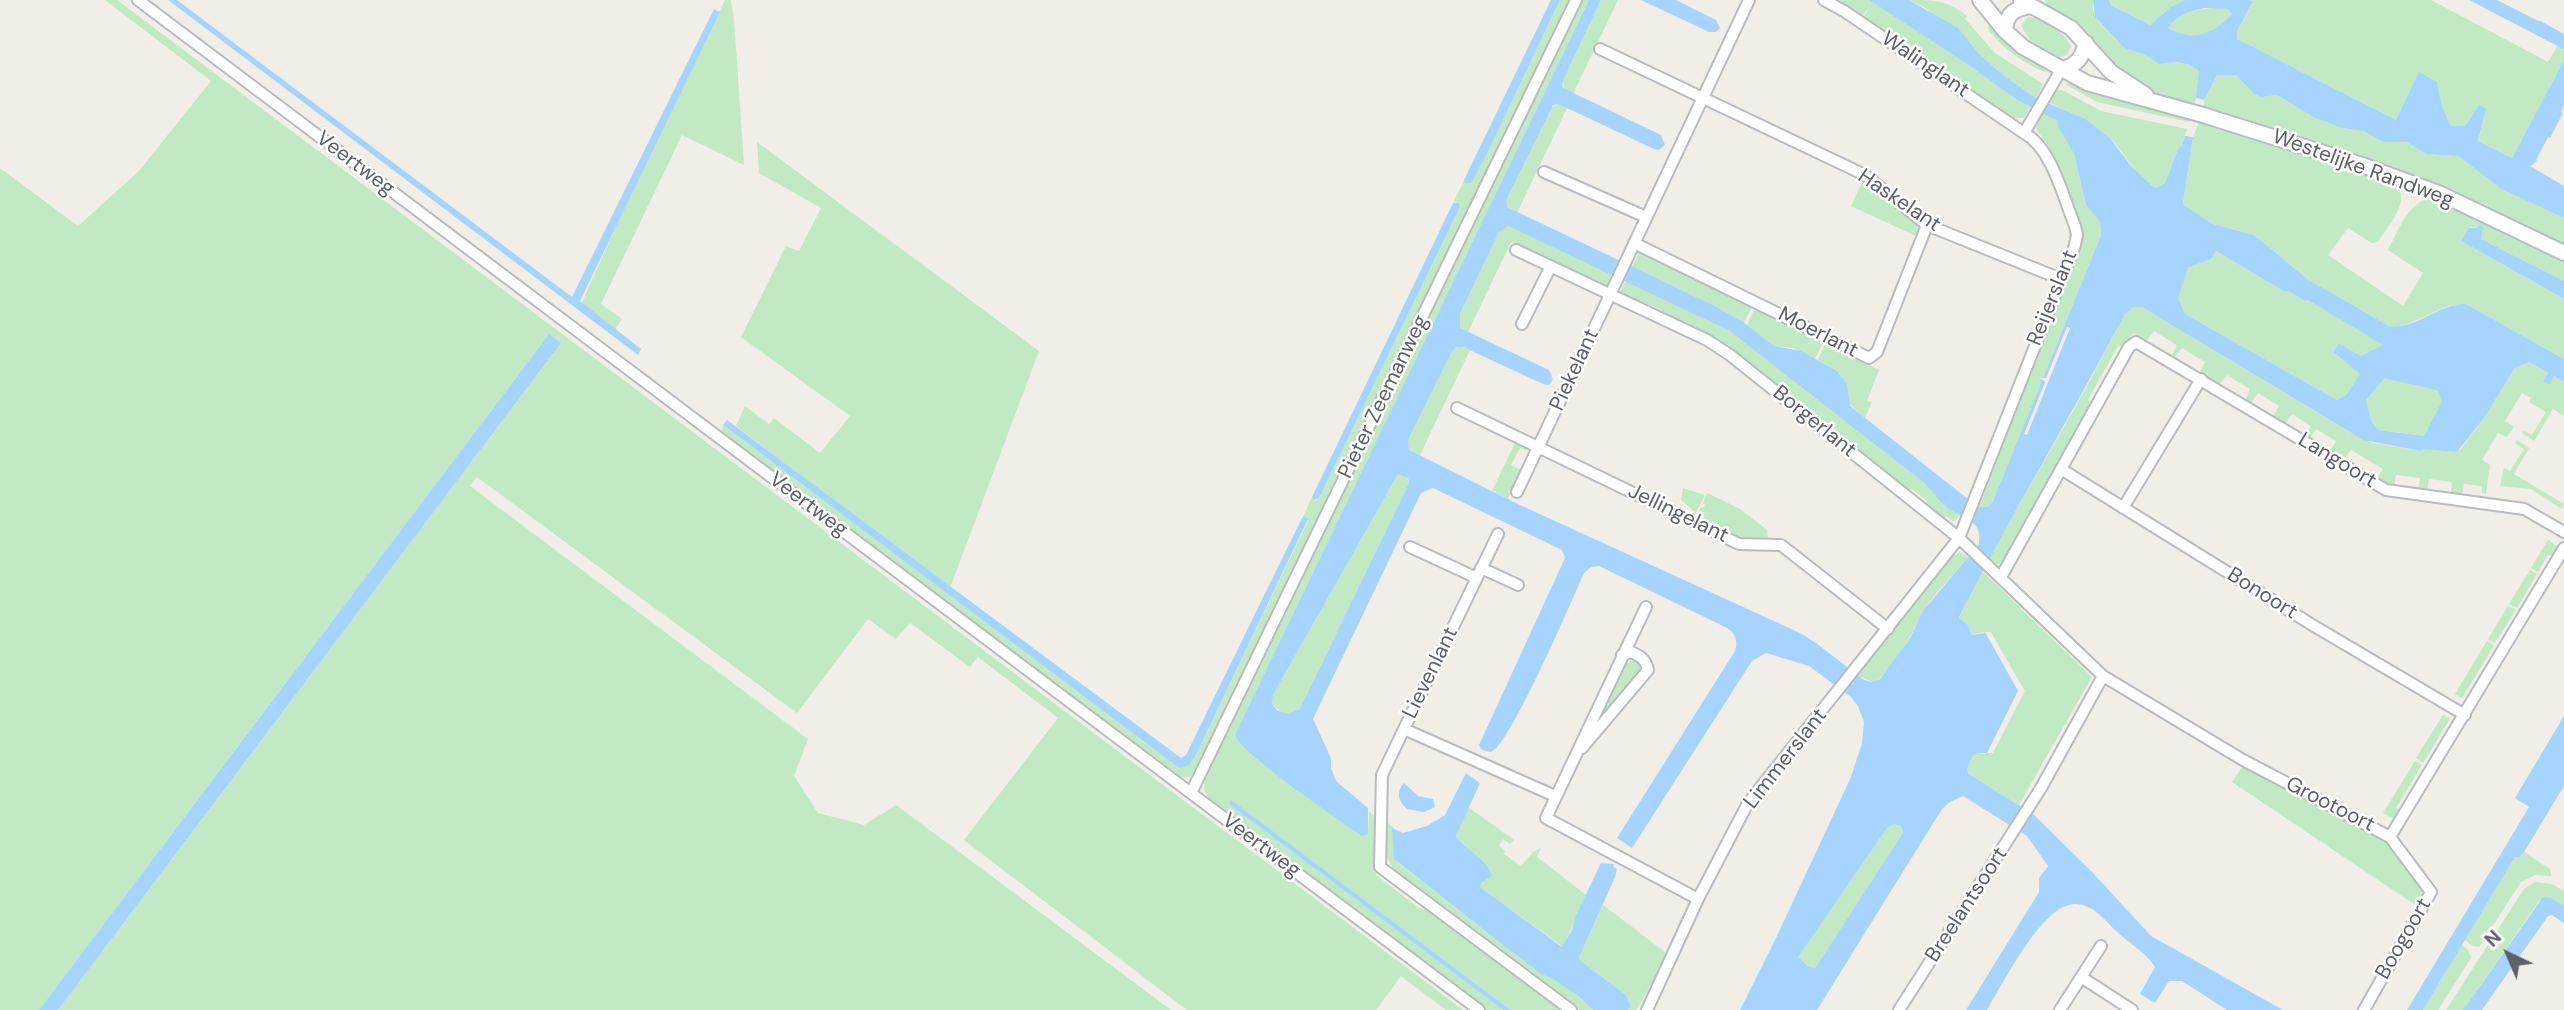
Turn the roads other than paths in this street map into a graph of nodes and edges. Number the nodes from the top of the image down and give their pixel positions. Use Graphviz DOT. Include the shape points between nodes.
graph roads {
  1 [pos="138,0"];
  2 [pos="1576,0"];
  3 [pos="1749,0"];
  4 [pos="1825,0"];
  5 [pos="1980,0"];
  6 [pos="2029,2"];
  7 [pos="2006,31"];
  8 [pos="2085,43"];
  9 [pos="1600,49"];
  10 [pos="2062,70"];
  11 [pos="1703,98"];
  12 [pos="2156,102"];
  13 [pos="2024,133"];
  14 [pos="1544,172"];
  15 [pos="1646,217"];
  16 [pos="1927,225"];
  17 [pos="1632,248"];
  18 [pos="1516,250"];
  19 [pos="2564,253"];
  20 [pos="1551,266"];
  21 [pos="2061,279"];
  22 [pos="1611,291"];
  23 [pos="1522,324"];
  24 [pos="2201,379"];
  25 [pos="1457,408"];
  26 [pos="1538,447"];
  27 [pos="2061,469"];
  28 [pos="1517,492"];
  29 [pos="2123,508"];
  30 [pos="2564,533"];
  31 [pos="1498,534"];
  32 [pos="1963,542"];
  33 [pos="1410,547"];
  34 [pos="2564,548"];
  35 [pos="1479,573"];
  36 [pos="2001,577"];
  37 [pos="1518,585"];
  38 [pos="1646,607"];
  39 [pos="1888,629"];
  40 [pos="1622,655"];
  41 [pos="2103,676"];
  42 [pos="2465,715"];
  43 [pos="1404,729"];
  44 [pos="1575,755"];
  45 [pos="1191,793"];
  46 [pos="1555,796"];
  47 [pos="2390,836"];
  48 [pos="1698,899"];
  49 [pos="2101,946"];
  50 [pos="2081,977"];
  51 [pos="1479,1010"];
  52 [pos="1571,1010"];
  53 [pos="1647,1010"];
  54 [pos="1899,1010"];
  55 [pos="2060,1010"];
  56 [pos="2132,1010"];
  57 [pos="2364,1010"];
  1 -- 45 [label="street, Veertweg"];
  2 -- 45 [label="street, Pieter Zeemanweg"];
  3 -- 11 [label="street"];
  4 -- 13 [label="street, Walinglant"];
  5 -- 7 [label="street, Westelijke Randweg"];
  6 -- 7 [label="street, Westelijke Randweg" via="2011,13"];
  6 -- 8 [label="street, Westelijke Randweg"];
  7 -- 10 [label="street, Westelijke Randweg"];
  8 -- 10 [label="street" via="2081,59"];
  8 -- 12 [label="street, Westelijke Randweg" via="2111,72"];
  9 -- 11 [label="street"];
  10 -- 12 [label="street, Westelijke Randweg" via="2100,88"];
  10 -- 13 [label="street"];
  11 -- 15 [label="street"];
  11 -- 16 [label="street, Haskelant" via="1866,175"];
  12 -- 19 [label="street, Westelijke Randweg" via="2328,153 2420,186"];
  13 -- 21 [label="street, Reijerslant" via="2036,139 2045,152 2075,226 2075,245"];
  14 -- 15 [label="street"];
  15 -- 17 [label="street"];
  16 -- 17 [label="street, Moerlant" via="1877,352 1869,358"];
  16 -- 21 [label="street, Haskelant"];
  17 -- 22 [label="street"];
  18 -- 20 [label="street"];
  20 -- 22 [label="street"];
  20 -- 23 [label="street"];
  21 -- 32 [label="street, Reijerslant" via="1974,497"];
  22 -- 26 [label="street, Piekelant"];
  22 -- 32 [label="street, Borgerlant" via="1730,355"];
  24 -- 27 [label="street, Langoort" via="2143,344 2132,343"];
  24 -- 29 [label="street"];
  24 -- 30 [label="street, Langoort" via="2386,490 2524,509"];
  25 -- 26 [label="street, Jellingelant"];
  26 -- 28 [label="street"];
  26 -- 39 [label="street, Jellingelant" via="1740,544 1781,545"];
  27 -- 29 [label="street, Bonoort"];
  27 -- 36 [label="street, Langoort"];
  29 -- 42 [label="street, Bonoort"];
  31 -- 35 [label="street, Lievenlant"];
  32 -- 36 [label="street, Borgerlant"];
  32 -- 39 [label="street, Reijerslant"];
  33 -- 35 [label="street"];
  34 -- 42 [label="street, Grootoort"];
  35 -- 37 [label="street"];
  35 -- 43 [label="street, Lievenlant"];
  36 -- 41 [label="street, Grootoort"];
  38 -- 40 [label="street"];
  39 -- 48 [label="street, Limmerslant" via="1748,803"];
  40 -- 44 [label="street"];
  40 -- 44 [label="street" via="1632,652 1639,656 1648,670"];
  41 -- 47 [label="street, Grootoort" via="2243,760"];
  41 -- 54 [label="street, Breelantsoort" via="2008,840"];
  42 -- 47 [label="street, Grootoort"];
  43 -- 46 [label="street, Lievenlant"];
  43 -- 52 [label="street" via="1382,775 1380,867"];
  44 -- 46 [label="street"];
  45 -- 51 [label="street, Veertweg"];
  46 -- 48 [label="street" via="1546,818"];
  47 -- 57 [label="street, Boogoort" via="2431,892"];
  48 -- 53 [label="street, Limmerslant"];
  49 -- 50 [label="street"];
  50 -- 55 [label="street"];
  50 -- 56 [label="street"];
}
